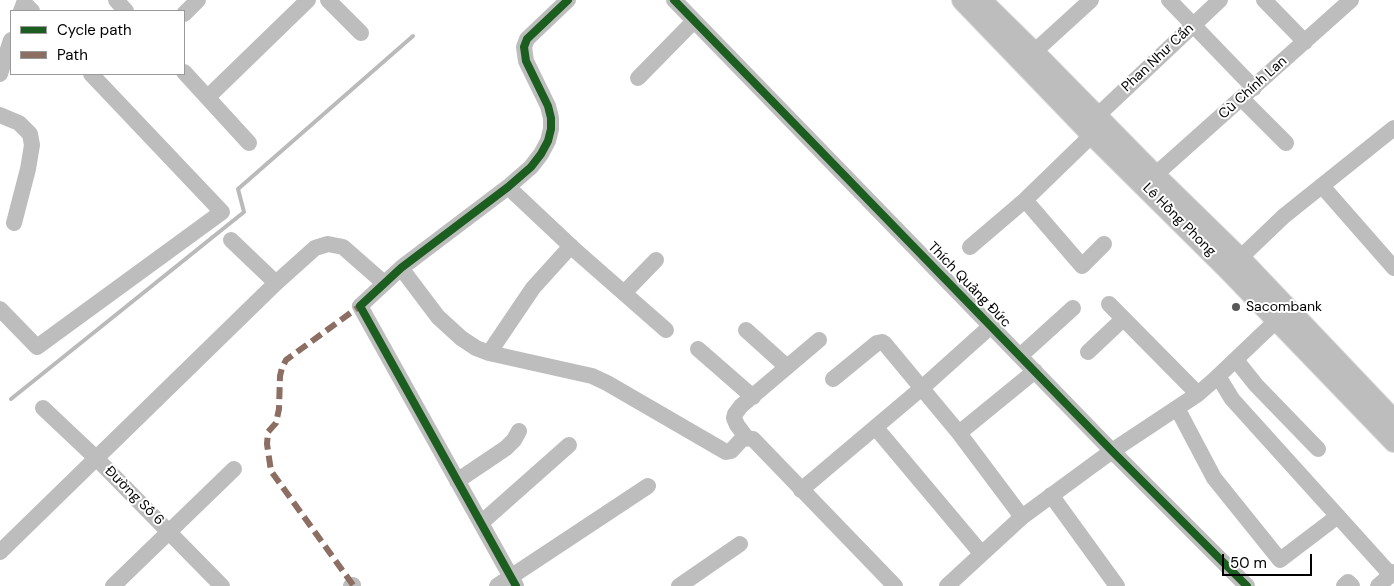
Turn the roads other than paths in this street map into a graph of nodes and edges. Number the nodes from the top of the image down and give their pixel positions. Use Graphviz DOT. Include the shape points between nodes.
graph roads {
  1 [pos="116,0"];
  2 [pos="198,0"];
  3 [pos="308,0"];
  4 [pos="328,0"];
  5 [pos="568,0"];
  6 [pos="674,0"];
  7 [pos="962,0"];
  8 [pos="981,0"];
  9 [pos="1091,0"];
  10 [pos="1169,0"];
  11 [pos="1220,0"];
  12 [pos="1264,0"];
  13 [pos="1351,0"];
  14 [pos="21,10"];
  15 [pos="31,10"];
  16 [pos="125,10"];
  17 [pos="185,13"];
  18 [pos="694,21"];
  19 [pos="1194,25"];
  20 [pos="361,33"];
  21 [pos="1305,42"];
  22 [pos="10,43"];
  23 [pos="1034,52"];
  24 [pos="185,73"];
  25 [pos="0,74"];
  26 [pos="92,75"];
  27 [pos="638,78"];
  28 [pos="1254,88"];
  29 [pos="208,97"];
  30 [pos="1242,99"];
  31 [pos="0,115"];
  32 [pos="1097,116"];
  33 [pos="1394,128"];
  34 [pos="1092,135"];
  35 [pos="249,143"];
  36 [pos="1286,143"];
  37 [pos="1155,176"];
  38 [pos="1322,186"];
  39 [pos="508,187"];
  40 [pos="1025,200"];
  41 [pos="14,223"];
  42 [pos="231,240"];
  43 [pos="1104,244"];
  44 [pos="571,246"];
  45 [pos="970,247"];
  46 [pos="656,260"];
  47 [pos="1234,264"];
  48 [pos="401,268"];
  49 [pos="1394,268"];
  50 [pos="276,282"];
  51 [pos="384,283"];
  52 [pos="624,293"];
  53 [pos="1109,304"];
  54 [pos="1073,308"];
  55 [pos="0,309"];
  56 [pos="1123,319"];
  57 [pos="1276,320"];
  58 [pos="992,326"];
  59 [pos="666,330"];
  60 [pos="746,330"];
  61 [pos="819,340"];
  62 [pos="698,349"];
  63 [pos="1088,352"];
  64 [pos="489,353"];
  65 [pos="1020,356"];
  66 [pos="1236,360"];
  67 [pos="788,367"];
  68 [pos="1034,371"];
  69 [pos="1218,376"];
  70 [pos="833,380"];
  71 [pos="923,387"];
  72 [pos="1198,394"];
  73 [pos="752,397"];
  74 [pos="43,408"];
  75 [pos="1177,408"];
  76 [pos="1394,420"];
  77 [pos="876,428"];
  78 [pos="519,431"];
  79 [pos="959,432"];
  80 [pos="746,437"];
  81 [pos="1394,442"];
  82 [pos="569,445"];
  83 [pos="1318,449"];
  84 [pos="1112,451"];
  85 [pos="96,458"];
  86 [pos="234,469"];
  87 [pos="457,481"];
  88 [pos="648,486"];
  89 [pos="802,490"];
  90 [pos="1051,495"];
  91 [pos="1338,516"];
  92 [pos="1022,517"];
  93 [pos="481,523"];
  94 [pos="169,531"];
  95 [pos="740,544"];
  96 [pos="0,552"];
  97 [pos="981,553"];
  98 [pos="1393,574"];
  99 [pos="514,581"];
  100 [pos="113,586"];
  101 [pos="222,586"];
  102 [pos="497,586"];
  103 [pos="680,586"];
  104 [pos="895,586"];
  105 [pos="947,586"];
  106 [pos="1117,586"];
  107 [pos="1247,586"];
  108 [pos="1344,586"];
  109 [pos="1352,586"];
  110 [pos="1378,586"];
  1 -- 16 [label="street"];
  2 -- 17 [label="street"];
  3 -- 29 [label="street"];
  4 -- 20 [label="street"];
  5 -- 39 [label="street" via="527,39 524,46 526,62 548,106 551,130 541,154"];
  6 -- 18 [label="street, Thích Quảng Đức"];
  7 -- 34 [label="main road, Lê Hồng Phong"];
  8 -- 23 [label="main road, Lê Hồng Phong"];
  9 -- 23 [label="street"];
  10 -- 19 [label="street"];
  11 -- 19 [label="street, Phan Như Cẩn"];
  12 -- 21 [label="street"];
  13 -- 21 [label="street, Cù Chính Lan"];
  14 -- 15 [label="street" via="24,3"];
  18 -- 27 [label="street"];
  18 -- 58 [label="street, Thích Quảng Đức"];
  19 -- 28 [label="street"];
  19 -- 32 [label="street, Phan Như Cẩn"];
  21 -- 28 [label="street, Cù Chính Lan"];
  22 -- 25 [label="street"];
  23 -- 32 [label="main road, Lê Hồng Phong"];
  24 -- 29 [label="street"];
  26 -- 55 [label="street" via="222,212 38,347"];
  28 -- 30 [label="street, Cù Chính Lan"];
  29 -- 35 [label="street"];
  30 -- 36 [label="street"];
  30 -- 37 [label="street, Cù Chính Lan"];
  31 -- 41 [label="street" via="19,123 30,134 32,145"];
  32 -- 37 [label="main road, Lê Hồng Phong"];
  33 -- 38 [label="street"];
  34 -- 40 [label="street"];
  34 -- 47 [label="main road, Lê Hồng Phong"];
  37 -- 47 [label="main road, Lê Hồng Phong"];
  38 -- 47 [label="street" via="1284,216"];
  38 -- 49 [label="street"];
  39 -- 44 [label="street"];
  39 -- 48 [label="street"];
  40 -- 43 [label="street" via="1082,266"];
  40 -- 45 [label="street"];
  42 -- 50 [label="street"];
  44 -- 52 [label="street"];
  44 -- 64 [label="street" via="533,288"];
  46 -- 52 [label="street"];
  47 -- 57 [label="main road, Lê Hồng Phong"];
  47 -- 76 [label="main road, Lê Hồng Phong"];
  48 -- 51 [label="street"];
  48 -- 64 [label="street" via="448,328"];
  50 -- 51 [label="street" via="315,248 328,244 343,247"];
  50 -- 85 [label="street"];
  51 -- 87 [label="street" via="360,306"];
  52 -- 59 [label="street"];
  53 -- 56 [label="street"];
  54 -- 65 [label="street"];
  56 -- 63 [label="street"];
  56 -- 72 [label="street"];
  57 -- 66 [label="street"];
  57 -- 81 [label="main road, Lê Hồng Phong"];
  58 -- 65 [label="street, Thích Quảng Đức"];
  58 -- 71 [label="street"];
  60 -- 67 [label="street"];
  61 -- 67 [label="street"];
  62 -- 73 [label="street"];
  64 -- 80 [label="street" via="592,376 726,452"];
  65 -- 68 [label="street, Thích Quảng Đức"];
  66 -- 69 [label="street"];
  66 -- 83 [label="street"];
  67 -- 73 [label="street"];
  68 -- 79 [label="street"];
  68 -- 84 [label="street, Thích Quảng Đức"];
  69 -- 72 [label="street"];
  69 -- 91 [label="street" via="1232,399"];
  70 -- 71 [label="street" via="882,342"];
  71 -- 77 [label="street"];
  71 -- 79 [label="street"];
  72 -- 75 [label="street"];
  73 -- 80 [label="street" via="734,414"];
  74 -- 85 [label="street, Đường Số 6"];
  75 -- 84 [label="street"];
  75 -- 91 [label="street" via="1214,478 1280,560"];
  77 -- 89 [label="street"];
  77 -- 97 [label="street"];
  78 -- 87 [label="street" via="506,448"];
  79 -- 92 [label="street"];
  80 -- 89 [label="street" via="753,439"];
  82 -- 93 [label="street"];
  84 -- 90 [label="street"];
  84 -- 107 [label="street, Thích Quảng Đức"];
  85 -- 94 [label="street, Đường Số 6"];
  85 -- 96 [label="street"];
  86 -- 94 [label="street"];
  87 -- 93 [label="street"];
  88 -- 99 [label="street"];
  89 -- 104 [label="street"];
  90 -- 92 [label="street"];
  90 -- 106 [label="street"];
  91 -- 98 [label="street"];
  92 -- 97 [label="street"];
  93 -- 99 [label="street"];
  94 -- 100 [label="street"];
  94 -- 101 [label="street, Đường Số 6"];
  95 -- 103 [label="street"];
  97 -- 105 [label="street"];
  98 -- 110 [label="street"];
  99 -- 102 [label="street"];
  108 -- 109 [label="street" via="1348,582"];
}
